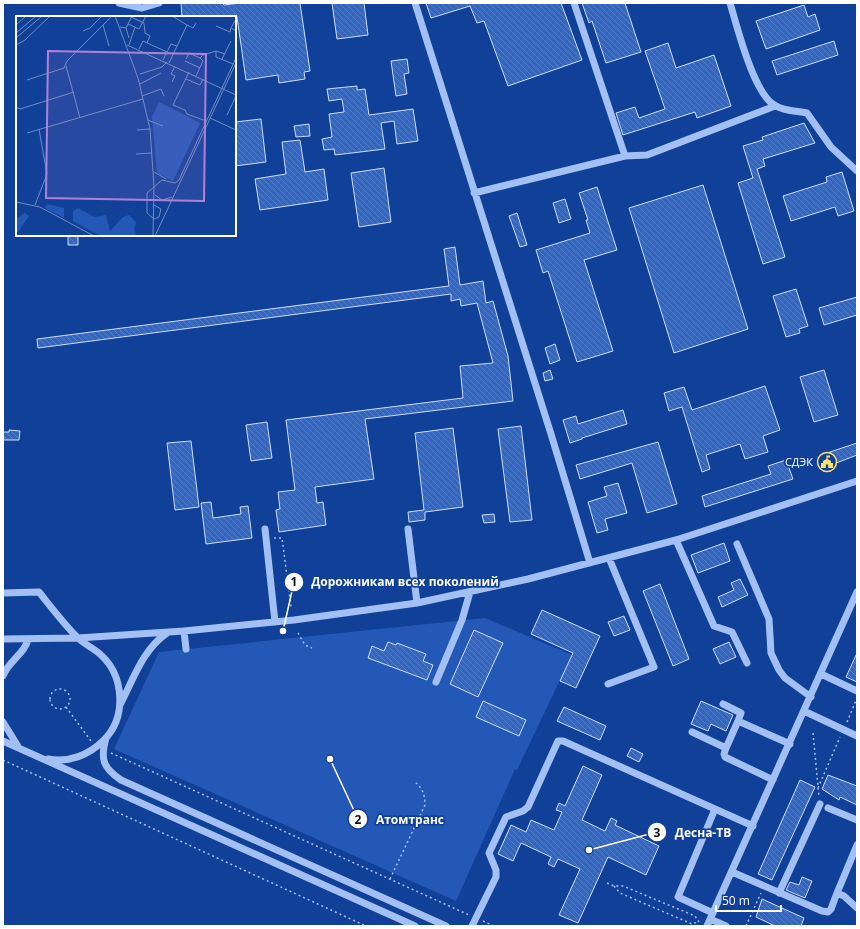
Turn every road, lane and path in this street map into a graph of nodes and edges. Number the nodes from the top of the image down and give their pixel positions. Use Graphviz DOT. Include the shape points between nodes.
graph roads {
  1 [pos="120,3"];
  2 [pos="159,3"];
  3 [pos="415,3"];
  4 [pos="574,3"];
  5 [pos="730,3"];
  6 [pos="776,106"];
  7 [pos="625,156"];
  8 [pos="857,171"];
  9 [pos="474,193"];
  10 [pos="857,481"];
  11 [pos="265,529"];
  12 [pos="408,529"];
  13 [pos="266,539"];
  14 [pos="676,540"];
  15 [pos="737,544"];
  16 [pos="609,558"];
  17 [pos="590,563"];
  18 [pos="470,592"];
  19 [pos="857,592"];
  20 [pos="3,593"];
  21 [pos="417,603"];
  22 [pos="290,607"];
  23 [pos="275,622"];
  24 [pos="184,631"];
  25 [pos="169,632"];
  26 [pos="298,633"];
  27 [pos="78,638"];
  28 [pos="3,639"];
  29 [pos="28,639"];
  30 [pos="312,648"];
  31 [pos="186,649"];
  32 [pos="747,663"];
  33 [pos="821,674"];
  34 [pos="3,676"];
  35 [pos="436,682"];
  36 [pos="608,684"];
  37 [pos="857,691"];
  38 [pos="811,697"];
  39 [pos="857,698"];
  40 [pos="723,704"];
  41 [pos="66,707"];
  42 [pos="120,707"];
  43 [pos="804,711"];
  44 [pos="738,721"];
  45 [pos="3,722"];
  46 [pos="844,729"];
  47 [pos="692,732"];
  48 [pos="813,733"];
  49 [pos="857,736"];
  50 [pos="3,741"];
  51 [pos="790,744"];
  52 [pos="19,748"];
  53 [pos="100,748"];
  54 [pos="726,748"];
  55 [pos="40,758"];
  56 [pos="3,760"];
  57 [pos="773,780"];
  58 [pos="414,781"];
  59 [pos="818,788"];
  60 [pos="820,804"];
  61 [pos="828,808"];
  62 [pos="715,809"];
  63 [pos="857,820"];
  64 [pos="753,826"];
  65 [pos="252,839"];
  66 [pos="857,845"];
  67 [pos="247,851"];
  68 [pos="732,872"];
  69 [pos="390,879"];
  70 [pos="607,883"];
  71 [pos="614,886"];
  72 [pos="764,886"];
  73 [pos="779,893"];
  74 [pos="837,893"];
  75 [pos="857,908"];
  76 [pos="474,917"];
  77 [pos="480,920"];
  78 [pos="708,921"];
  79 [pos="698,922"];
  80 [pos="366,926"];
  81 [pos="415,926"];
  82 [pos="446,926"];
  83 [pos="472,926"];
  84 [pos="494,926"];
  85 [pos="726,926"];
  86 [pos="746,926"];
  1 -- 2 [label="street" via="142,8"];
  3 -- 9 [label="street"];
  4 -- 7 [label="street"];
  5 -- 6 [label="street" via="754,76"];
  6 -- 7 [label="street" via="647,155"];
  6 -- 8 [label="street" via="806,113 831,147"];
  7 -- 9 [label="street"];
  9 -- 17 [label="street"];
  10 -- 14 [label="street"];
  11 -- 13 [label="street"];
  12 -- 21 [label="street"];
  13 -- 22 [label="path" via="282,538"];
  13 -- 23 [label="street"];
  14 -- 16 [label="street"];
  14 -- 32 [label="street" via="714,626 732,632"];
  15 -- 38 [label="street" via="769,619 771,653 779,670 785,678"];
  16 -- 17 [label="street"];
  16 -- 36 [label="street" via="654,667"];
  17 -- 18 [label="street"];
  18 -- 21 [label="street"];
  18 -- 35 [label="street" via="462,620"];
  19 -- 33 [label="street"];
  20 -- 27 [label="street" via="39,592"];
  21 -- 23 [label="street"];
  23 -- 24 [label="street"];
  24 -- 25 [label="street"];
  24 -- 31 [label="street"];
  25 -- 27 [label="street"];
  25 -- 42 [label="street" via="148,650"];
  26 -- 30 [label="path" via="305,645"];
  27 -- 29 [label="street"];
  27 -- 42 [label="street" via="102,655 110,666 117,679"];
  28 -- 29 [label="street"];
  29 -- 34 [label="street" via="27,646 15,657"];
  33 -- 37 [label="street"];
  33 -- 38 [label="street"];
  38 -- 43 [label="street"];
  39 -- 46 [label="path"];
  40 -- 44 [label="street" via="741,713"];
  41 -- 41 [label="path" via="70,700 68,693 61,689 54,691 50,698 52,705 59,709"];
  41 -- 53 [label="path" via="87,737"];
  42 -- 53 [label="street" via="112,728"];
  43 -- 46 [label="street"];
  43 -- 51 [label="street"];
  44 -- 51 [label="street"];
  44 -- 54 [label="street"];
  45 -- 52 [label="street"];
  46 -- 49 [label="street"];
  46 -- 59 [label="path"];
  47 -- 54 [label="street"];
  48 -- 59 [label="path"];
  50 -- 52 [label="street"];
  51 -- 57 [label="street"];
  52 -- 55 [label="street"];
  53 -- 55 [label="street" via="64,760"];
  53 -- 65 [label="street" via="106,766 121,780"];
  53 -- 69 [label="path"];
  54 -- 57 [label="street" via="725,757"];
  55 -- 67 [label="street"];
  56 -- 80 [label="path"];
  57 -- 64 [label="street"];
  58 -- 69 [label="path" via="422,788 425,805"];
  59 -- 60 [label="path"];
  60 -- 73 [label="street"];
  61 -- 63 [label="street"];
  62 -- 64 [label="street"];
  62 -- 78 [label="street" via="678,897"];
  62 -- 83 [label="street" via="558,741 528,807 504,819 489,853 496,877"];
  64 -- 68 [label="street"];
  65 -- 67 [label="street"];
  65 -- 82 [label="street"];
  66 -- 74 [label="street"];
  67 -- 81 [label="street"];
  68 -- 72 [label="street"];
  68 -- 78 [label="street"];
  69 -- 76 [label="path"];
  70 -- 71 [label="path"];
  71 -- 79 [label="path" via="623,886 695,916"];
  71 -- 79 [label="path" via="620,893 692,924"];
  72 -- 73 [label="street"];
  72 -- 86 [label="path"];
  73 -- 74 [label="street" via="828,912"];
  74 -- 75 [label="street"];
  77 -- 84 [label="path"];
  78 -- 79 [label="path"];
  78 -- 85 [label="street"];
}
